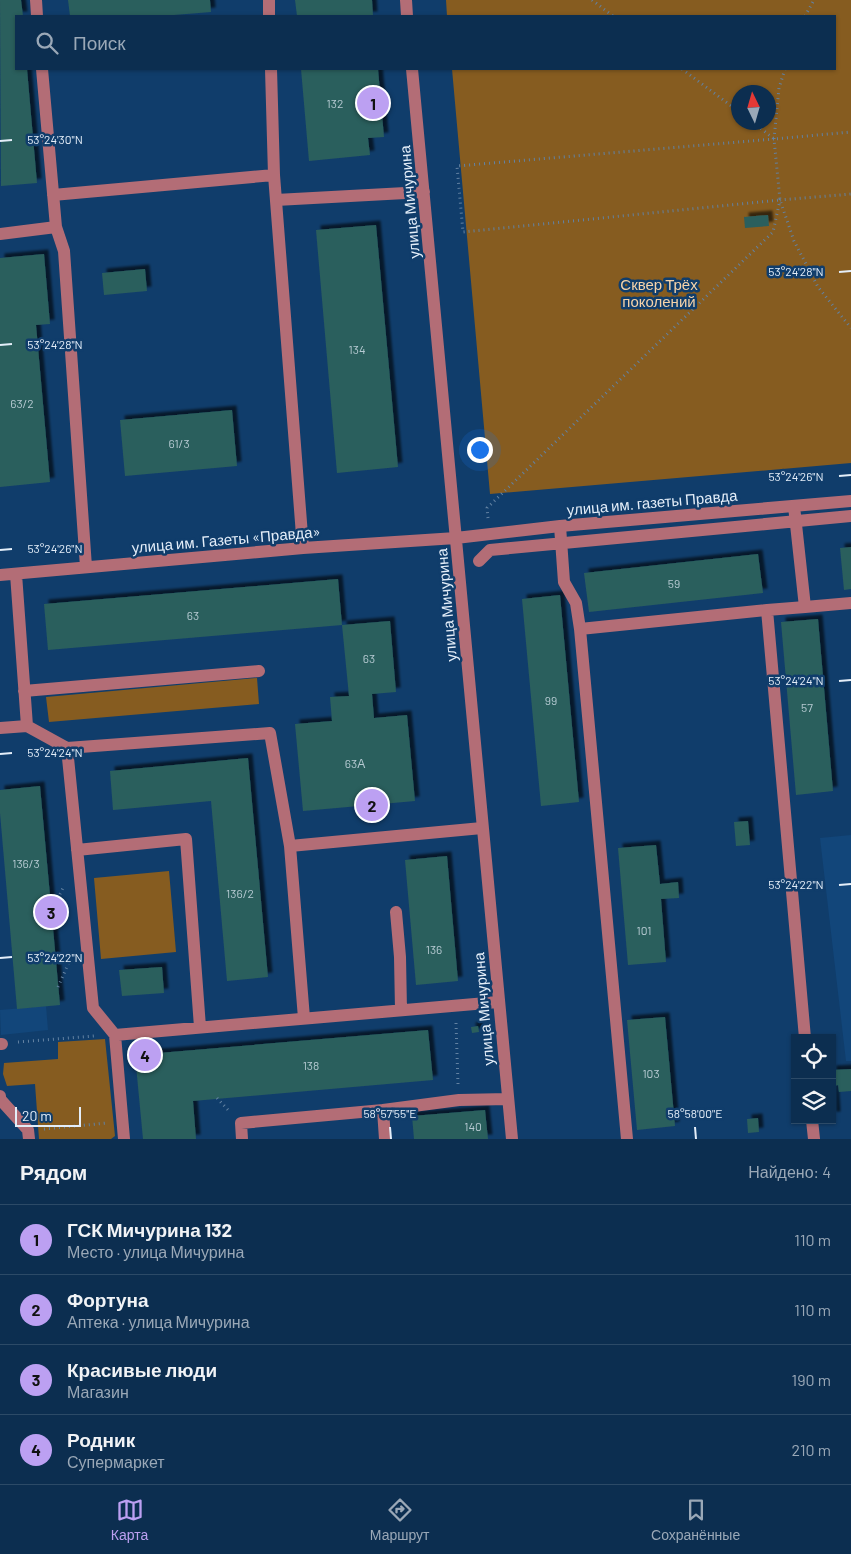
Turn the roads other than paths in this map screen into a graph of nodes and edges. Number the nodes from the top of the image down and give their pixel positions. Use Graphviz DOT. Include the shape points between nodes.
graph roads {
  1 [pos="36,0"];
  2 [pos="269,0"];
  3 [pos="406,0"];
  4 [pos="37,15"];
  5 [pos="269,15"];
  6 [pos="407,15"];
  7 [pos="42,70"];
  8 [pos="271,70"];
  9 [pos="412,70"];
  10 [pos="274,175"];
  11 [pos="424,192"];
  12 [pos="53,195"];
  13 [pos="276,200"];
  14 [pos="56,228"];
  15 [pos="0,234"];
  16 [pos="851,501"];
  17 [pos="794,506"];
  18 [pos="851,516"];
  19 [pos="796,522"];
  20 [pos="560,526"];
  21 [pos="456,538"];
  22 [pos="561,543"];
  23 [pos="303,548"];
  24 [pos="480,561"];
  25 [pos="86,567"];
  26 [pos="16,574"];
  27 [pos="0,575"];
  28 [pos="851,603"];
  29 [pos="805,607"];
  30 [pos="767,610"];
  31 [pos="580,629"];
  32 [pos="259,671"];
  33 [pos="24,691"];
  34 [pos="27,726"];
  35 [pos="0,728"];
  36 [pos="67,748"];
  37 [pos="482,828"];
  38 [pos="290,846"];
  39 [pos="77,850"];
  40 [pos="396,912"];
  41 [pos="498,1002"];
  42 [pos="401,1010"];
  43 [pos="304,1018"];
  44 [pos="200,1028"];
  45 [pos="805,1034"];
  46 [pos="115,1035"];
  47 [pos="0,1096"];
  48 [pos="508,1099"];
  49 [pos="383,1110"];
  50 [pos="14,1113"];
  51 [pos="0,1114"];
  52 [pos="812,1124"];
  53 [pos="29,1139"];
  54 [pos="124,1139"];
  55 [pos="242,1139"];
  56 [pos="385,1139"];
  57 [pos="512,1139"];
  58 [pos="627,1139"];
  59 [pos="814,1139"];
  1 -- 4 [label="street"];
  2 -- 5 [label="street"];
  3 -- 6 [label="street"];
  7 -- 12 [label="street"];
  8 -- 10 [label="street"];
  9 -- 11 [label="street, улица Мичурина"];
  10 -- 12 [label="street"];
  10 -- 13 [label="street"];
  11 -- 13 [label="street"];
  11 -- 21 [label="street, улица Мичурина"];
  12 -- 14 [label="street"];
  13 -- 23 [label="street"];
  14 -- 15 [label="street"];
  14 -- 25 [label="street" via="64,251"];
  16 -- 17 [label="street, улица им. газеты Правда"];
  17 -- 19 [label="street"];
  17 -- 20 [label="street, улица им. газеты Правда"];
  18 -- 19 [label="street"];
  19 -- 22 [label="street"];
  19 -- 29 [label="street"];
  20 -- 21 [label="street, улица им. газеты Правда"];
  20 -- 22 [label="street"];
  21 -- 23 [label="street, улица им. Газеты «Правда»"];
  21 -- 37 [label="street, улица Мичурина"];
  22 -- 24 [label="street" via="490,550"];
  22 -- 31 [label="street" via="564,582 576,603"];
  23 -- 25 [label="street, улица им. Газеты «Правда»"];
  25 -- 26 [label="street, улица им. Газеты «Правда»"];
  26 -- 27 [label="street, улица им. Газеты «Правда»"];
  26 -- 33 [label="street"];
  28 -- 29 [label="street"];
  29 -- 30 [label="street"];
  30 -- 31 [label="street"];
  30 -- 45 [label="street"];
  31 -- 58 [label="street"];
  32 -- 33 [label="street"];
  33 -- 34 [label="street"];
  34 -- 35 [label="street"];
  34 -- 36 [label="street"];
  36 -- 38 [label="street" via="270,733"];
  36 -- 39 [label="street"];
  37 -- 38 [label="street"];
  37 -- 41 [label="street, улица Мичурина"];
  38 -- 43 [label="street"];
  39 -- 44 [label="street" via="186,839"];
  39 -- 46 [label="street" via="93,1008"];
  40 -- 42 [label="street"];
  41 -- 42 [label="street"];
  41 -- 48 [label="street, улица Мичурина"];
  42 -- 43 [label="street"];
  43 -- 44 [label="street"];
  44 -- 46 [label="street"];
  46 -- 54 [label="street"];
  47 -- 50 [label="street"];
  48 -- 49 [label="street" via="459,1100"];
  48 -- 57 [label="street, улица Мичурина"];
  49 -- 55 [label="street" via="241,1123"];
  49 -- 56 [label="street"];
  50 -- 51 [label="street"];
  50 -- 53 [label="street" via="28,1130"];
  52 -- 59 [label="street"];
}
